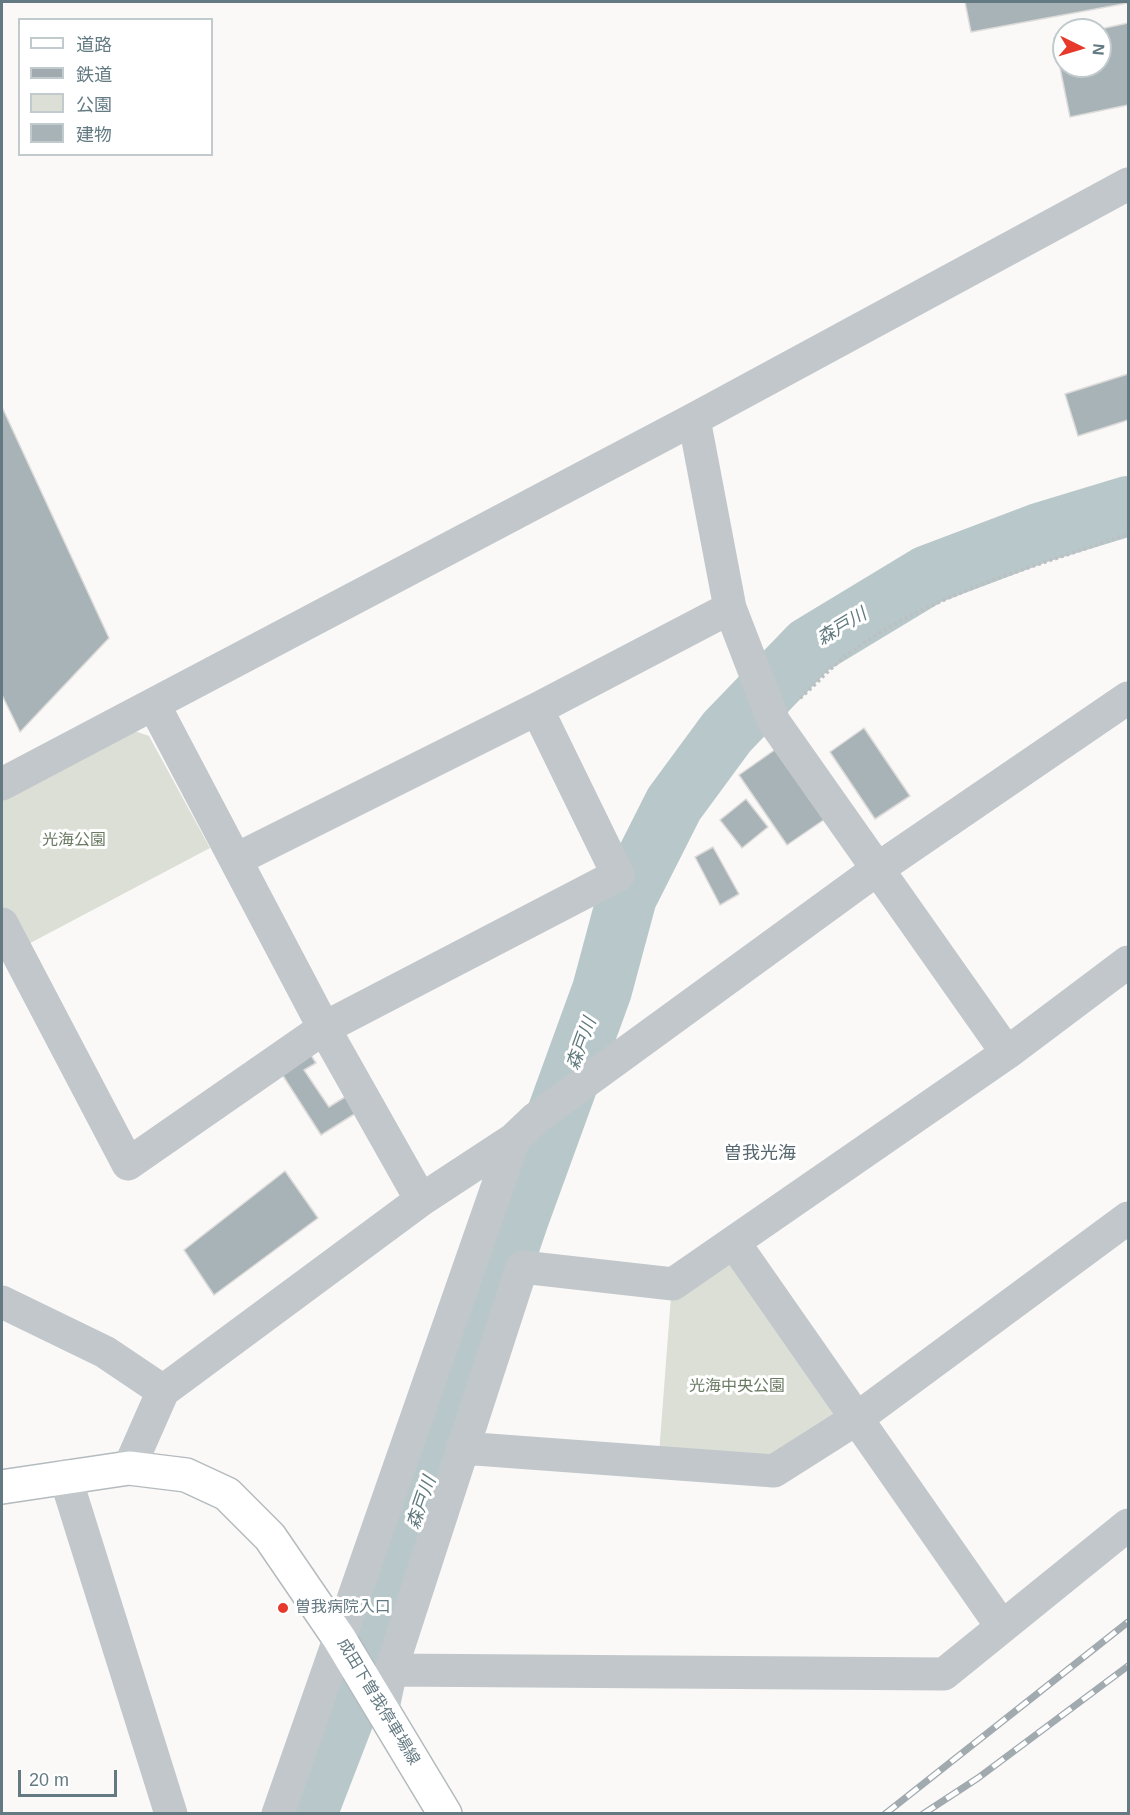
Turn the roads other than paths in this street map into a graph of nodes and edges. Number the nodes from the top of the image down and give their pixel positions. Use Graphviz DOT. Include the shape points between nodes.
graph roads {
  1 [pos="1128,184"];
  2 [pos="694,419"];
  3 [pos="730,608"];
  4 [pos="1128,698"];
  5 [pos="154,705"];
  6 [pos="537,709"];
  7 [pos="2,784"];
  8 [pos="237,859"];
  9 [pos="879,868"];
  10 [pos="2,924"];
  11 [pos="1128,962"];
  12 [pos="324,1028"];
  13 [pos="1007,1053"];
  14 [pos="525,1129"];
  15 [pos="422,1200"];
  16 [pos="1128,1218"];
  17 [pos="735,1244"];
  18 [pos="2,1302"];
  19 [pos="163,1391"];
  20 [pos="856,1419"];
  21 [pos="462,1448"];
  22 [pos="129,1468"];
  23 [pos="65,1476"];
  24 [pos="2,1487"];
  25 [pos="1128,1525"];
  26 [pos="1002,1627"];
  27 [pos="339,1638"];
  28 [pos="392,1670"];
  29 [pos="383,1708"];
  30 [pos="171,1814"];
  31 [pos="278,1814"];
  32 [pos="445,1814"];
  1 -- 2 [label="street"];
  2 -- 3 [label="street"];
  2 -- 5 [label="street"];
  3 -- 6 [label="street"];
  3 -- 9 [label="street" via="772,718"];
  4 -- 9 [label="street"];
  5 -- 7 [label="street"];
  5 -- 8 [label="street"];
  6 -- 8 [label="street"];
  6 -- 12 [label="street" via="618,875"];
  8 -- 12 [label="street"];
  9 -- 13 [label="street"];
  9 -- 14 [label="street"];
  10 -- 12 [label="street" via="128,1164"];
  11 -- 13 [label="street"];
  12 -- 15 [label="street"];
  13 -- 17 [label="street"];
  14 -- 15 [label="street"];
  14 -- 27 [label="street"];
  15 -- 19 [label="street"];
  16 -- 20 [label="street"];
  17 -- 20 [label="street"];
  17 -- 21 [label="street" via="673,1284 522,1267"];
  18 -- 19 [label="street" via="105,1352"];
  19 -- 22 [label="street"];
  20 -- 21 [label="street" via="774,1471"];
  20 -- 26 [label="street"];
  21 -- 28 [label="street"];
  22 -- 23 [label="main road, 成田下曽我停車場線"];
  22 -- 27 [label="main road, 成田下曽我停車場線" via="186,1475 227,1494 270,1537"];
  23 -- 24 [label="main road, 成田下曽我停車場線"];
  23 -- 30 [label="street"];
  25 -- 26 [label="street"];
  26 -- 28 [label="street" via="944,1674"];
  27 -- 29 [label="main road, 成田下曽我停車場線"];
  27 -- 31 [label="street"];
  28 -- 29 [label="street"];
  29 -- 32 [label="main road, 成田下曽我停車場線"];
}
